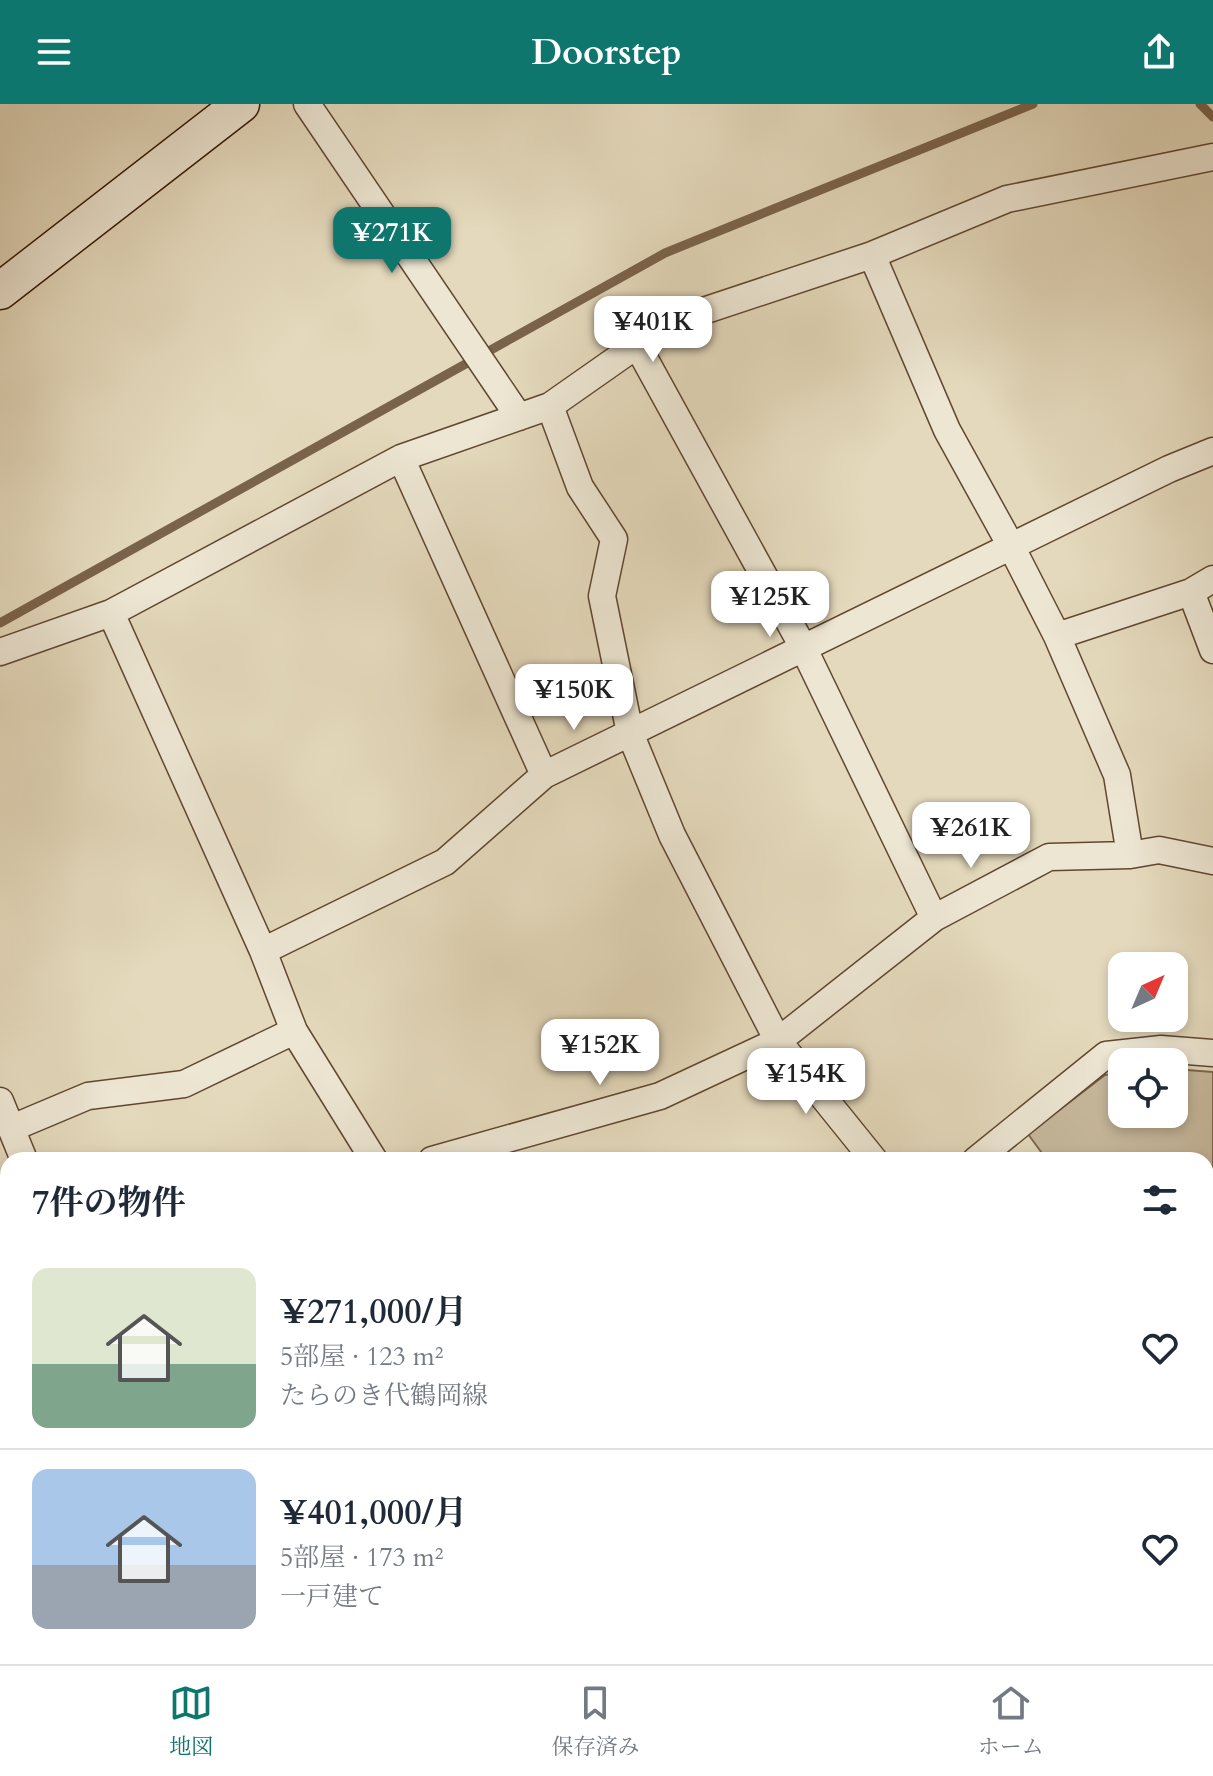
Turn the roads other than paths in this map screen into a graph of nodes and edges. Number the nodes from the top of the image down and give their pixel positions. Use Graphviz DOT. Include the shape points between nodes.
graph roads {
  1 [pos="241,104"];
  2 [pos="307,104"];
  3 [pos="1213,157"];
  4 [pos="872,255"];
  5 [pos="0,291"];
  6 [pos="637,345"];
  7 [pos="550,406"];
  8 [pos="519,417"];
  9 [pos="1213,451"];
  10 [pos="401,458"];
  11 [pos="1011,546"];
  12 [pos="1202,586"];
  13 [pos="111,613"];
  14 [pos="1057,636"];
  15 [pos="803,647"];
  16 [pos="1213,650"];
  17 [pos="0,652"];
  18 [pos="630,733"];
  19 [pos="544,775"];
  20 [pos="1130,855"];
  21 [pos="1213,861"];
  22 [pos="934,918"];
  23 [pos="263,951"];
  24 [pos="294,1031"];
  25 [pos="778,1041"];
  26 [pos="1213,1053"];
  27 [pos="0,1101"];
  28 [pos="12,1128"];
  29 [pos="21,1152"];
  30 [pos="369,1152"];
  31 [pos="466,1152"];
  32 [pos="868,1152"];
  33 [pos="986,1152"];
  1 -- 5 [label="main road"];
  2 -- 8 [label="street"];
  3 -- 4 [label="street" via="1007,199"];
  4 -- 6 [label="street" via="658,326"];
  4 -- 11 [label="street" via="947,430"];
  6 -- 7 [label="street"];
  6 -- 15 [label="street"];
  7 -- 8 [label="street"];
  7 -- 18 [label="street" via="580,487 614,539 602,596"];
  8 -- 10 [label="street"];
  9 -- 11 [label="street"];
  10 -- 13 [label="street"];
  10 -- 19 [label="street"];
  11 -- 14 [label="street"];
  11 -- 15 [label="street"];
  12 -- 14 [label="street"];
  12 -- 16 [label="street"];
  13 -- 17 [label="street"];
  13 -- 23 [label="street"];
  14 -- 20 [label="street" via="1117,775"];
  15 -- 18 [label="street"];
  15 -- 22 [label="street"];
  18 -- 19 [label="street"];
  18 -- 25 [label="street" via="672,835"];
  19 -- 23 [label="street" via="445,862"];
  20 -- 21 [label="street" via="1159,850"];
  20 -- 22 [label="street" via="1049,857"];
  22 -- 25 [label="street"];
  23 -- 24 [label="street"];
  24 -- 28 [label="street" via="184,1084 88,1096"];
  24 -- 30 [label="street"];
  25 -- 31 [label="street" via="660,1096"];
  25 -- 32 [label="street"];
  26 -- 33 [label="street" via="1161,1049 1106,1055"];
  27 -- 28 [label="street"];
  28 -- 29 [label="street"];
}
